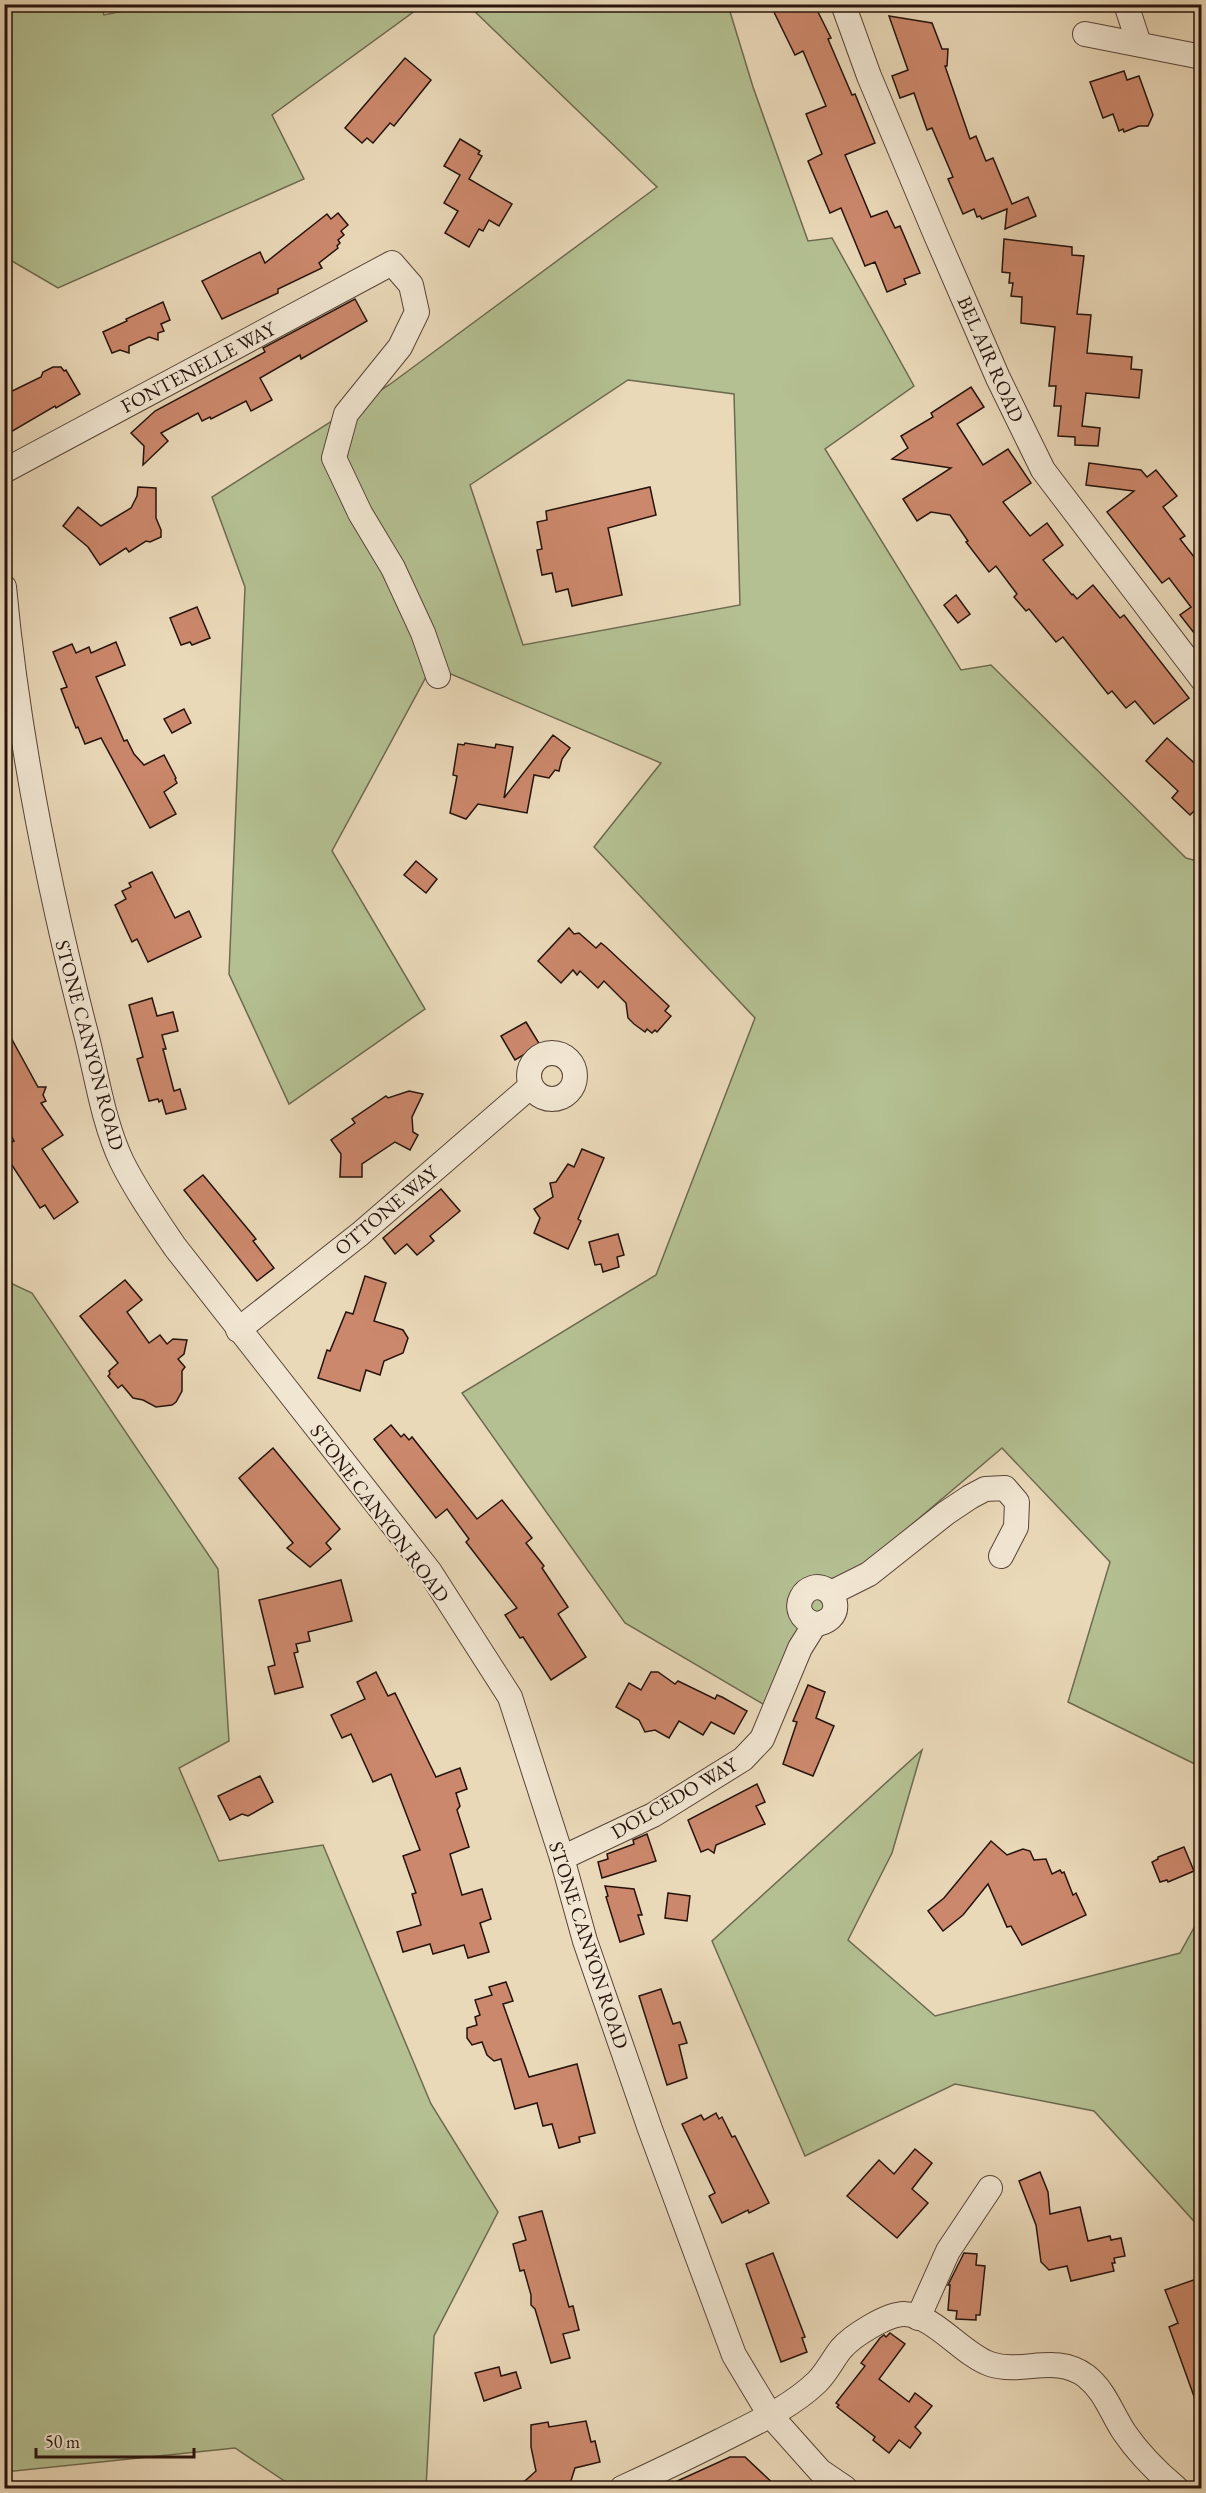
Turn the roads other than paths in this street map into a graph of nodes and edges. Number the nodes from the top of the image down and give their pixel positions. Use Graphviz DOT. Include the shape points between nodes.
graph roads {
  1 [pos="843,4"];
  2 [pos="1126,4"];
  3 [pos="1085,34"];
  4 [pos="1139,44"];
  5 [pos="1202,57"];
  6 [pos="4,471"];
  7 [pos="4,587"];
  8 [pos="438,676"];
  9 [pos="1202,679"];
  10 [pos="531,1086"];
  11 [pos="238,1330"];
  12 [pos="1001,1556"];
  13 [pos="562,1858"];
  14 [pos="990,2188"];
  15 [pos="918,2318"];
  16 [pos="770,2415"];
  17 [pos="622,2488"];
  18 [pos="845,2488"];
  19 [pos="1176,2488"];
  1 -- 9 [label="street, BEL AIR ROAD" via="935,233 1043,470"];
  2 -- 4 [label="street"];
  3 -- 4 [label="street"];
  4 -- 5 [label="street"];
  6 -- 8 [label="street, FONTENELLE WAY" via="392,263 411,285 417,312 400,346 346,414 333,458 393,568"];
  7 -- 11 [label="street, STONE CANYON ROAD" via="30,787 58,922 109,1123 121,1160 143,1200"];
  10 -- 11 [label="street, OTTONE WAY" via="360,1233"];
  11 -- 13 [label="street, STONE CANYON ROAD" via="430,1572 510,1697"];
  12 -- 13 [label="street, DOLCEDO WAY" via="1016,1527 1017,1502 1005,1488 985,1489 946,1513 869,1574 831,1593 835,1602 833,1614 828,1621 815,1624 800,1648 762,1739 743,1759 653,1815"];
  13 -- 16 [label="street, STONE CANYON ROAD" via="585,1941 706,2286 734,2355"];
  14 -- 15 [label="street" via="948,2251"];
  15 -- 16 [label="street" via="904,2314 888,2317 868,2329 843,2346 818,2381"];
  15 -- 19 [label="street" via="988,2363 1008,2368 1064,2365 1083,2374 1099,2387 1145,2461"];
  16 -- 17 [label="street"];
  16 -- 18 [label="street, STONE CANYON ROAD" via="820,2470"];
}
